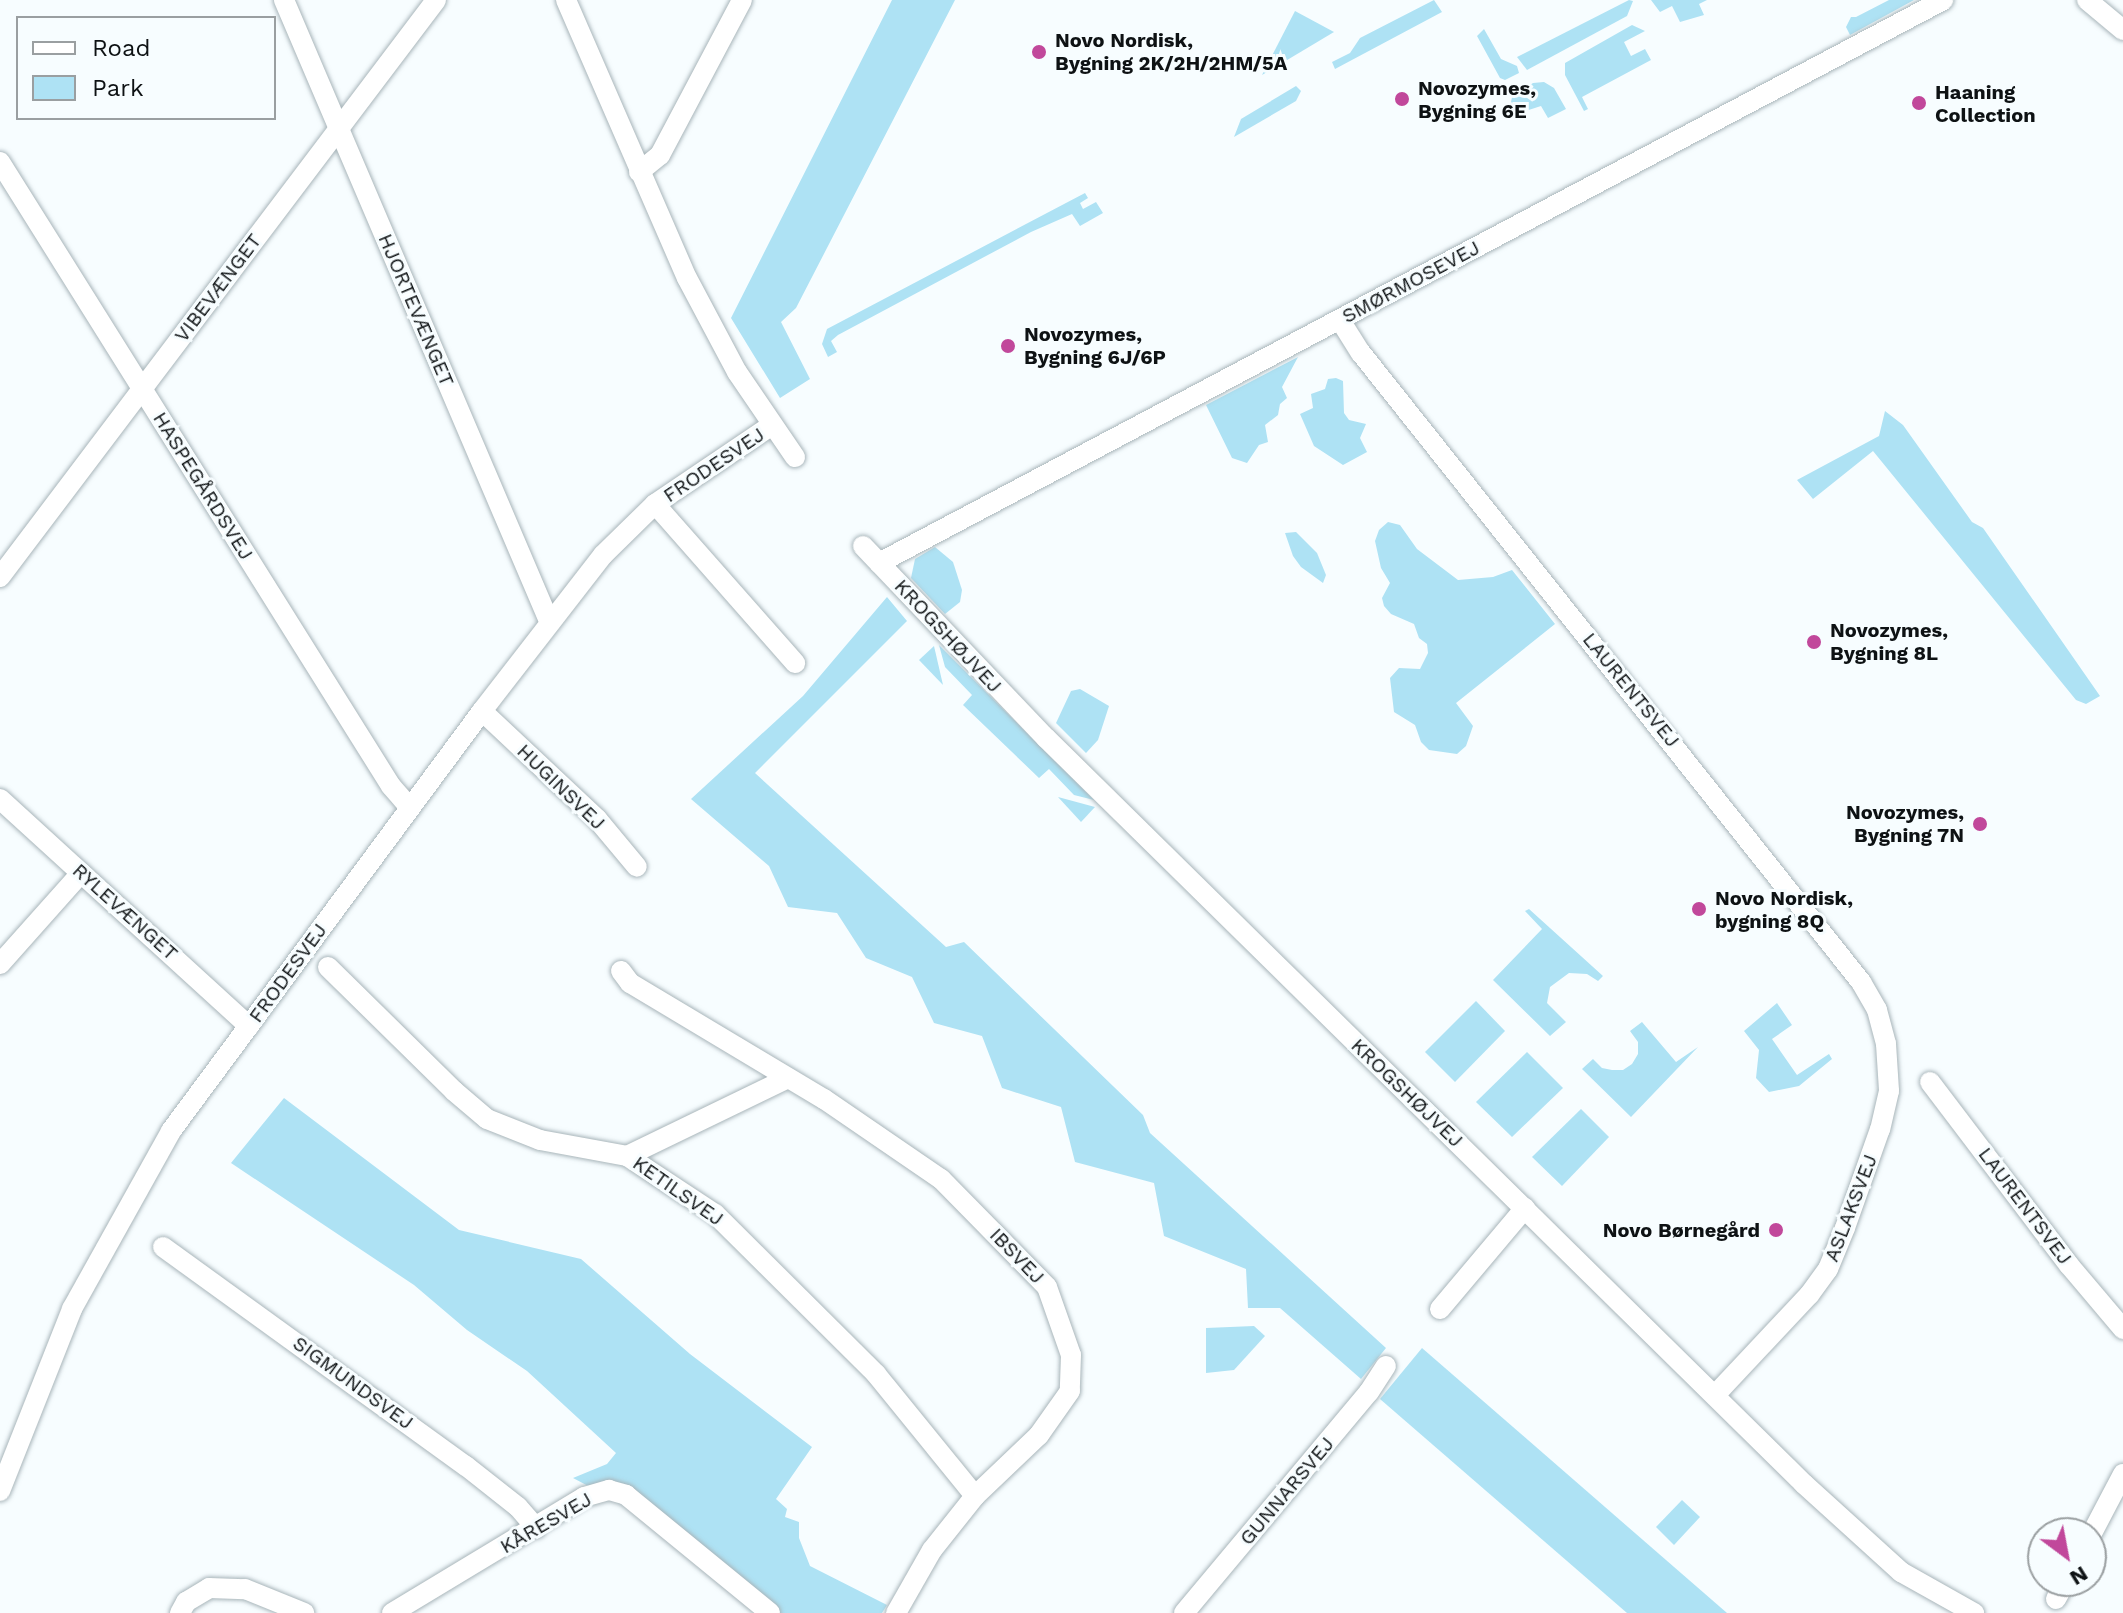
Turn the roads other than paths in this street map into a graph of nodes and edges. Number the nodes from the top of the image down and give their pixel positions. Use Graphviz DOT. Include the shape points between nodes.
graph roads {
  1 [pos="284,0"];
  2 [pos="436,0"];
  3 [pos="566,0"];
  4 [pos="742,0"];
  5 [pos="1943,0"];
  6 [pos="2087,0"];
  7 [pos="2123,30"];
  8 [pos="339,129"];
  9 [pos="0,162"];
  10 [pos="639,172"];
  11 [pos="1340,320"];
  12 [pos="142,389"];
  13 [pos="772,425"];
  14 [pos="795,457"];
  15 [pos="655,504"];
  16 [pos="863,546"];
  17 [pos="879,563"];
  18 [pos="0,577"];
  19 [pos="549,621"];
  20 [pos="795,663"];
  21 [pos="482,711"];
  22 [pos="0,799"];
  23 [pos="410,808"];
  24 [pos="637,867"];
  25 [pos="81,873"];
  26 [pos="0,964"];
  27 [pos="328,967"];
  28 [pos="621,971"];
  29 [pos="249,1026"];
  30 [pos="1890,1075"];
  31 [pos="788,1078"];
  32 [pos="1930,1082"];
  33 [pos="627,1156"];
  34 [pos="1525,1208"];
  35 [pos="163,1247"];
  36 [pos="1440,1309"];
  37 [pos="2123,1329"];
  38 [pos="1386,1366"];
  39 [pos="1715,1395"];
  40 [pos="2123,1474"];
  41 [pos="0,1491"];
  42 [pos="975,1496"];
  43 [pos="2100,1517"];
  44 [pos="536,1528"];
  45 [pos="180,1613"];
  46 [pos="304,1613"];
  47 [pos="392,1613"];
  48 [pos="770,1613"];
  49 [pos="896,1613"];
  50 [pos="1184,1613"];
  51 [pos="1974,1613"];
  1 -- 8 [label="street, HJORTEVÆNGET"];
  2 -- 8 [label="street, VIBEVÆNGET"];
  3 -- 10 [label="street"];
  4 -- 10 [label="street" via="660,155"];
  5 -- 11 [label="street, SMØRMOSEVEJ"];
  6 -- 7 [label="street"];
  8 -- 12 [label="street, VIBEVÆNGET"];
  8 -- 19 [label="street, HJORTEVÆNGET"];
  9 -- 12 [label="street, HASPEGÅRDSVEJ"];
  10 -- 13 [label="street" via="687,278"];
  11 -- 17 [label="street, SMØRMOSEVEJ"];
  11 -- 30 [label="street, LAURENTSVEJ" via="1861,982 1877,1010"];
  12 -- 18 [label="street, VIBEVÆNGET"];
  12 -- 23 [label="street, HASPEGÅRDSVEJ" via="391,786"];
  13 -- 14 [label="street"];
  13 -- 15 [label="street, FRODESVEJ"];
  15 -- 19 [label="street, FRODESVEJ" via="603,555"];
  15 -- 20 [label="street, FRODESVEJ"];
  16 -- 17 [label="street, KROGSHØJVEJ"];
  17 -- 34 [label="street, KROGSHØJVEJ" via="1056,748"];
  19 -- 21 [label="street, FRODESVEJ"];
  21 -- 23 [label="street, FRODESVEJ"];
  21 -- 24 [label="street, HUGINSVEJ" via="597,819"];
  22 -- 25 [label="street, RYLEVÆNGET"];
  23 -- 29 [label="street, FRODESVEJ"];
  25 -- 26 [label="street"];
  25 -- 29 [label="street, RYLEVÆNGET"];
  27 -- 33 [label="street, KETILSVEJ" via="487,1119 540,1140"];
  28 -- 31 [label="street, IBSVEJ" via="630,983 690,1022"];
  29 -- 41 [label="street, FRODESVEJ" via="171,1131 119,1220 72,1309"];
  30 -- 39 [label="street, ASLAKSVEJ" via="1880,1129 1828,1269 1783,1327"];
  31 -- 33 [label="street"];
  31 -- 42 [label="street, IBSVEJ" via="941,1179 1047,1287 1071,1355 1070,1391 1039,1435"];
  32 -- 37 [label="street, LAURENTSVEJ"];
  33 -- 42 [label="street, KETILSVEJ" via="715,1214 876,1374"];
  34 -- 36 [label="street"];
  34 -- 39 [label="street, KROGSHØJVEJ"];
  35 -- 44 [label="street, SIGMUNDSVEJ" via="466,1466"];
  38 -- 50 [label="street, GUNNARSVEJ"];
  39 -- 51 [label="street, KROGSHØJVEJ" via="1882,1556 1935,1594"];
  40 -- 43 [label="street"];
  42 -- 49 [label="street, IBSVEJ" via="932,1550"];
  44 -- 47 [label="street, KÅRESVEJ"];
  44 -- 48 [label="street, KÅRESVEJ" via="584,1497 609,1490 626,1495"];
  45 -- 46 [label="street" via="186,1602 209,1588 225,1588 245,1589"];
}
